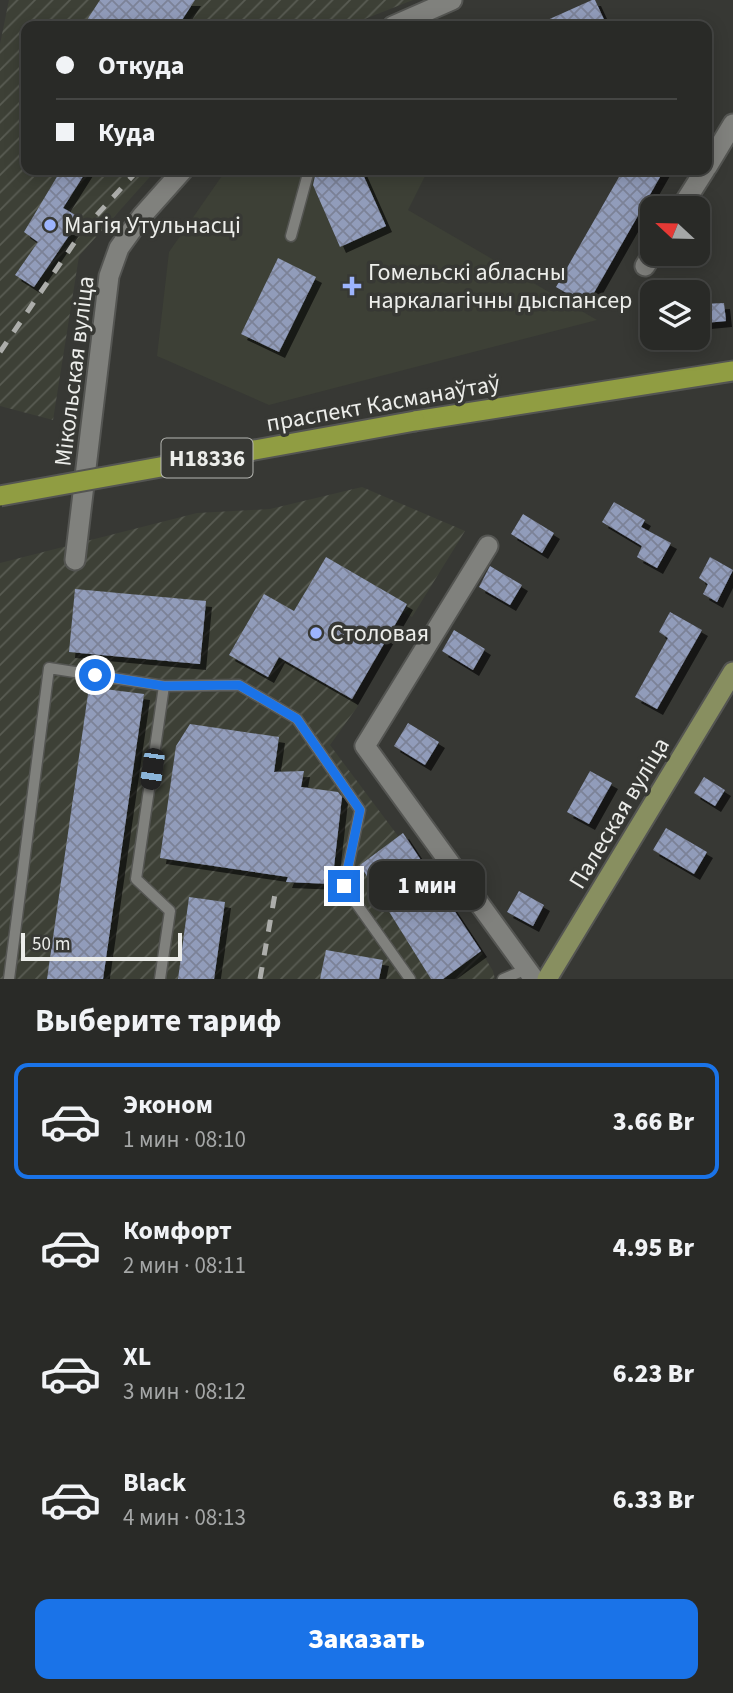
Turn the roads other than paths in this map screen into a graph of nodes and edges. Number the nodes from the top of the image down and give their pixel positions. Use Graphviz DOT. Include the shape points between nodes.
graph roads {
  1 [pos="453,0"];
  2 [pos="405,21"];
  3 [pos="733,124"];
  4 [pos="712,158"];
  5 [pos="179,175"];
  6 [pos="308,175"];
  7 [pos="702,175"];
  8 [pos="688,196"];
  9 [pos="291,236"];
  10 [pos="733,371"];
  11 [pos="0,495"];
  12 [pos="488,546"];
  13 [pos="75,560"];
  14 [pos="733,672"];
  15 [pos="164,686"];
  16 [pos="531,974"];
  17 [pos="9,979"];
  18 [pos="160,979"];
  19 [pos="410,979"];
  20 [pos="503,979"];
  21 [pos="547,979"];
  1 -- 2 [label="street"];
  3 -- 4 [label="street"];
  5 -- 13 [label="street, Мікольская вуліца" via="119,248 109,276"];
  6 -- 9 [label="lane"];
  7 -- 8 [label="street"];
  10 -- 11 [label="main road, праспект Касманаўтаў / Н18336, bridge" via="415,421"];
  12 -- 16 [label="street" via="365,746"];
  14 -- 21 [label="main road, Палеская вуліца"];
  15 -- 17 [label="lane" via="48,668"];
  15 -- 18 [label="lane" via="136,879 170,911"];
  15 -- 19 [label="lane" via="239,685 297,719 360,810 344,886"];
  16 -- 20 [label="lane"];
}
